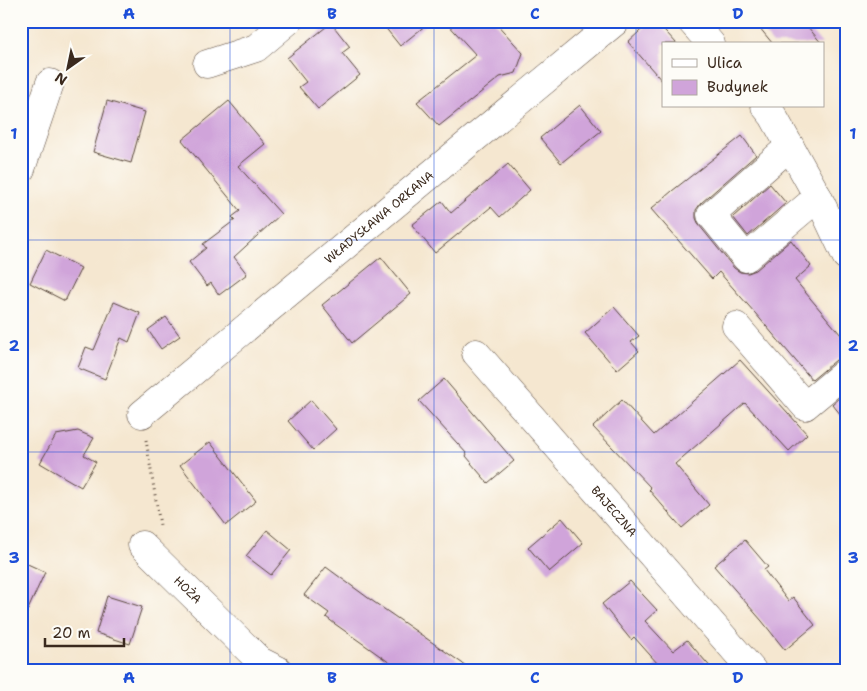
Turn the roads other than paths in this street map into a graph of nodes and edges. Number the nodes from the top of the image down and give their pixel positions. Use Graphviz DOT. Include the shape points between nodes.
graph roads {
  1 [pos="288,21"];
  2 [pos="616,21"];
  3 [pos="691,21"];
  4 [pos="709,42"];
  5 [pos="207,64"];
  6 [pos="50,83"];
  7 [pos="767,108"];
  8 [pos="790,146"];
  9 [pos="21,168"];
  10 [pos="818,197"];
  11 [pos="846,256"];
  12 [pos="736,326"];
  13 [pos="476,353"];
  14 [pos="846,372"];
  15 [pos="142,414"];
  16 [pos="142,545"];
  17 [pos="265,667"];
  18 [pos="752,670"];
  1 -- 5 [label="street" via="256,48"];
  2 -- 15 [label="street, WŁADYSŁAWA ORKANA"];
  3 -- 4 [label="street"];
  6 -- 9 [label="street"];
  7 -- 8 [label="street"];
  8 -- 10 [label="street"];
  8 -- 10 [label="street" via="710,215 746,258"];
  10 -- 11 [label="street"];
  12 -- 14 [label="street" via="805,406"];
  13 -- 18 [label="street, BAJECZNA"];
  16 -- 17 [label="street, HOŻA"];
}
